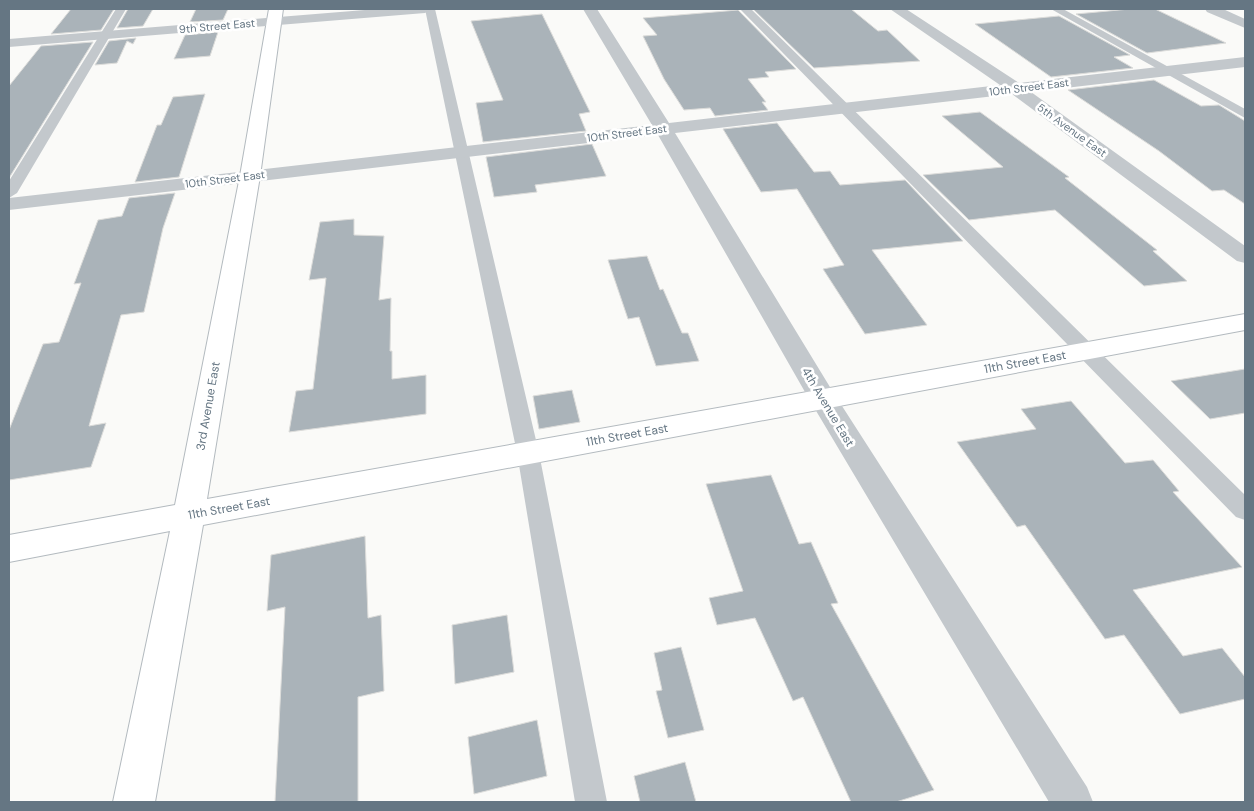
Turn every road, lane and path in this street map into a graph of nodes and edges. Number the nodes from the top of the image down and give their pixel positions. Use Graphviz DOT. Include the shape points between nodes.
graph roads {
  1 [pos="121,9"];
  2 [pos="425,9"];
  3 [pos="430,9"];
  4 [pos="590,9"];
  5 [pos="745,9"];
  6 [pos="897,9"];
  7 [pos="1056,9"];
  8 [pos="1212,9"];
  9 [pos="274,15"];
  10 [pos="1245,24"];
  11 [pos="106,35"];
  12 [pos="9,43"];
  13 [pos="1245,62"];
  14 [pos="1168,71"];
  15 [pos="1015,88"];
  16 [pos="842,108"];
  17 [pos="1245,114"];
  18 [pos="664,128"];
  19 [pos="461,152"];
  20 [pos="250,176"];
  21 [pos="9,193"];
  22 [pos="9,204"];
  23 [pos="1245,256"];
  24 [pos="1245,322"];
  25 [pos="1087,351"];
  26 [pos="823,399"];
  27 [pos="528,453"];
  28 [pos="1245,510"];
  29 [pos="189,515"];
  30 [pos="9,548"];
  31 [pos="134,802"];
  32 [pos="590,802"];
  33 [pos="1072,802"];
  1 -- 11 [label="lane"];
  2 -- 9 [label="street, 9th Street East"];
  3 -- 19 [label="lane"];
  4 -- 18 [label="street, 4th Avenue East"];
  5 -- 16 [label="lane"];
  6 -- 15 [label="street, 5th Avenue East"];
  7 -- 14 [label="lane"];
  8 -- 10 [label="street"];
  9 -- 11 [label="street, 9th Street East"];
  9 -- 20 [label="street, 3rd Avenue East"];
  11 -- 12 [label="street, 9th Street East"];
  11 -- 21 [label="lane"];
  13 -- 14 [label="street, 10th Street East"];
  14 -- 15 [label="street, 10th Street East"];
  14 -- 17 [label="lane"];
  15 -- 16 [label="street, 10th Street East"];
  15 -- 23 [label="street, 5th Avenue East"];
  16 -- 18 [label="street, 10th Street East"];
  16 -- 25 [label="lane"];
  18 -- 19 [label="street, 10th Street East"];
  18 -- 26 [label="street, 4th Avenue East"];
  19 -- 20 [label="street, 10th Street East"];
  19 -- 27 [label="lane"];
  20 -- 22 [label="street, 10th Street East"];
  20 -- 29 [label="street, 3rd Avenue East"];
  24 -- 25 [label="street, 11th Street East"];
  25 -- 26 [label="street, 11th Street East"];
  25 -- 28 [label="lane"];
  26 -- 27 [label="street, 11th Street East"];
  26 -- 33 [label="street, 4th Avenue East"];
  27 -- 29 [label="street, 11th Street East"];
  27 -- 32 [label="lane"];
  29 -- 30 [label="street, 11th Street East"];
  29 -- 31 [label="street, 3rd Avenue East"];
}
